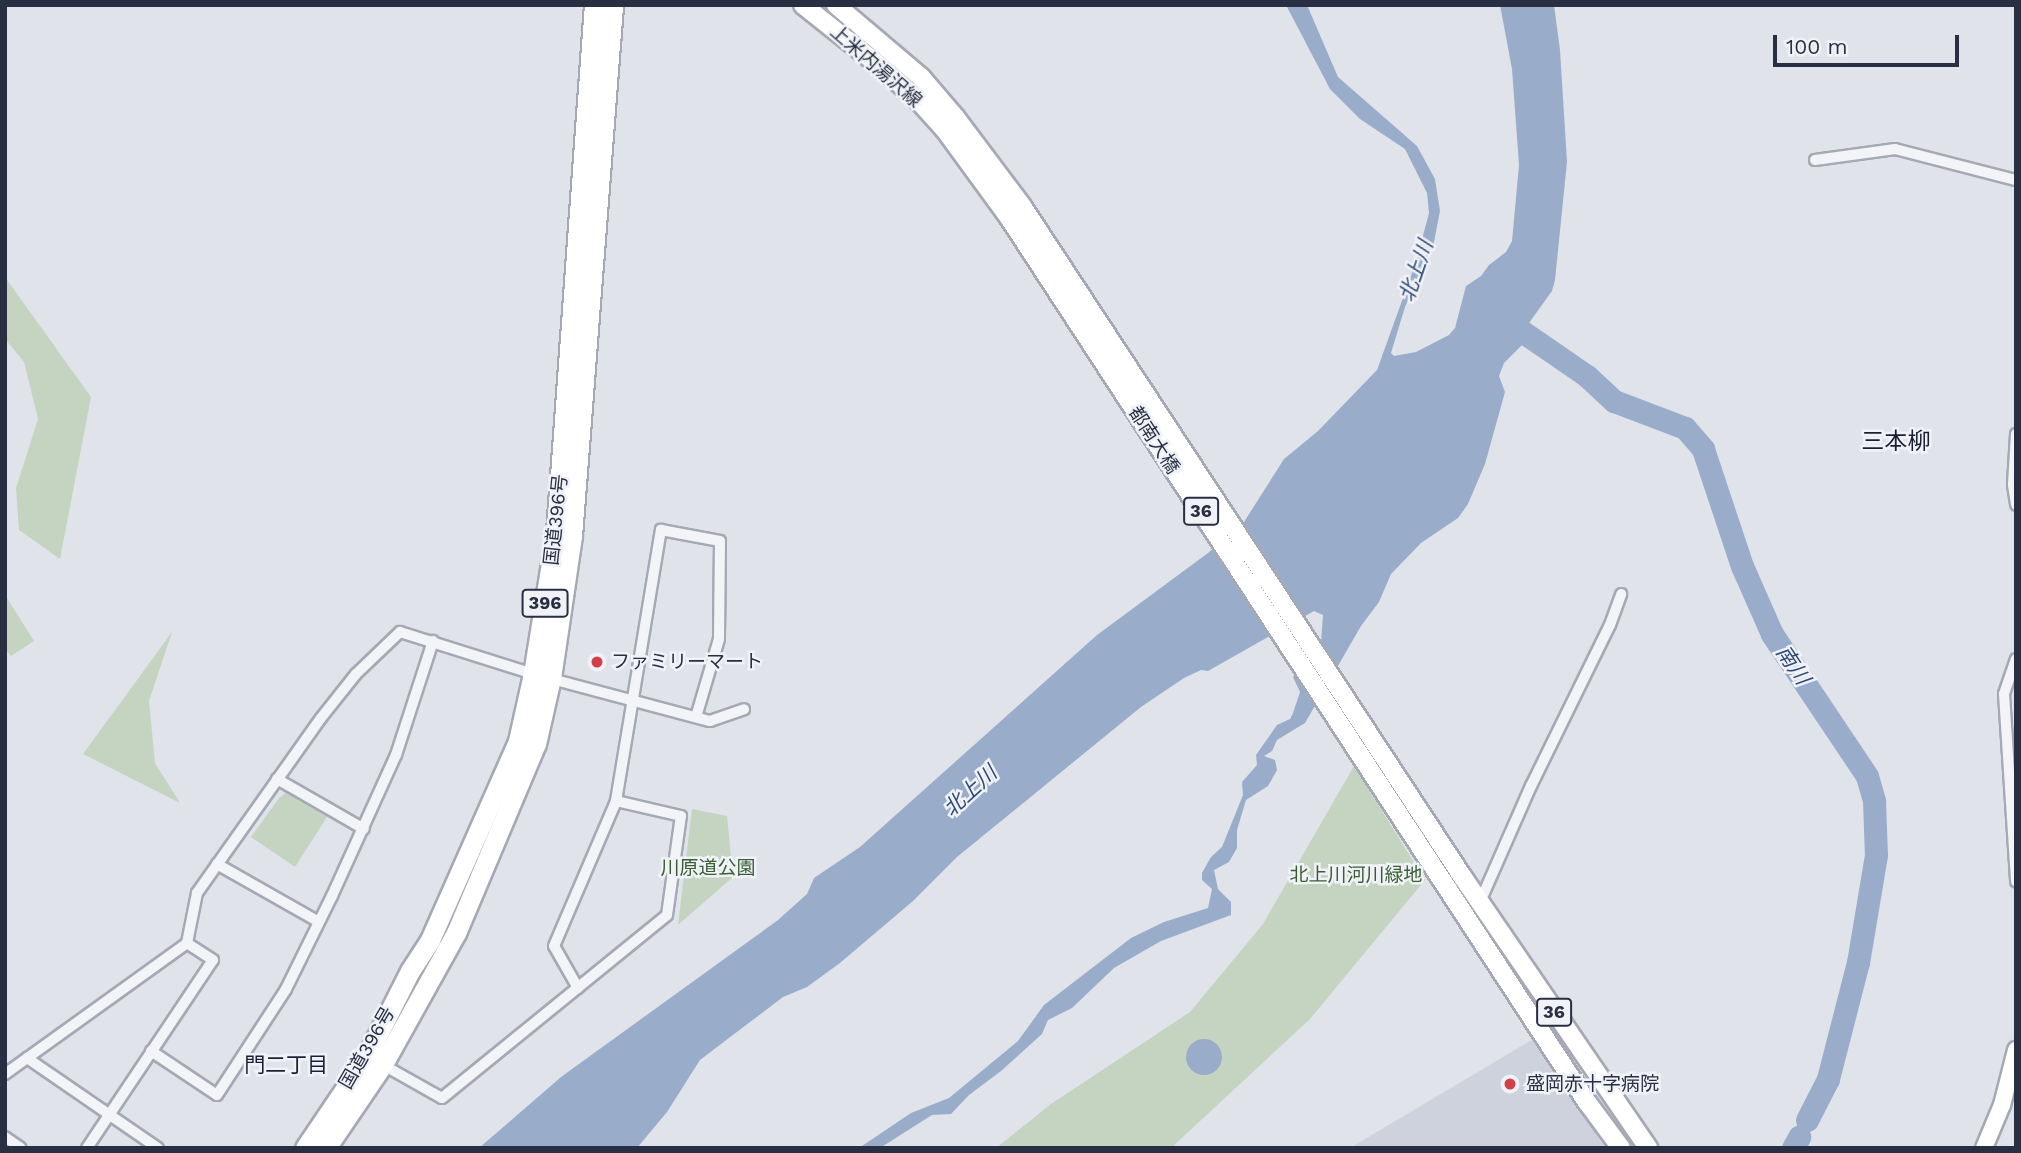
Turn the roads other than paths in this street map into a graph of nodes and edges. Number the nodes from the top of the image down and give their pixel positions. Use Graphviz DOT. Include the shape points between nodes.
graph roads {
  1 [pos="594,5"];
  2 [pos="613,5"];
  3 [pos="803,5"];
  4 [pos="836,5"];
  5 [pos="951,124"];
  6 [pos="1815,160"];
  7 [pos="2016,180"];
  8 [pos="2016,434"];
  9 [pos="2016,505"];
  10 [pos="1621,594"];
  11 [pos="433,641"];
  12 [pos="2016,659"];
  13 [pos="542,676"];
  14 [pos="632,701"];
  15 [pos="744,709"];
  16 [pos="696,717"];
  17 [pos="278,779"];
  18 [pos="616,801"];
  19 [pos="364,829"];
  20 [pos="217,864"];
  21 [pos="2016,882"];
  22 [pos="1480,902"];
  23 [pos="319,922"];
  24 [pos="187,943"];
  25 [pos="578,988"];
  26 [pos="2016,1049"];
  27 [pos="151,1051"];
  28 [pos="27,1058"];
  29 [pos="375,1060"];
  30 [pos="5,1074"];
  31 [pos="109,1114"];
  32 [pos="5,1137"];
  33 [pos="16,1147"];
  34 [pos="87,1148"];
  35 [pos="158,1148"];
  36 [pos="305,1148"];
  37 [pos="326,1148"];
  38 [pos="1622,1148"];
  39 [pos="1648,1148"];
  40 [pos="1984,1148"];
  1 -- 13 [label="highway, 国道396号 / 396"];
  2 -- 13 [label="highway, 国道396号 / 396" via="572,536"];
  3 -- 5 [label="main road, 上米内湯沢線 / 36"];
  4 -- 5 [label="main road, 上米内湯沢線 / 36" via="922,77"];
  5 -- 22 [label="main road, 都南大橋 / 36" via="1022,206"];
  5 -- 38 [label="main road, 都南大橋 / 36" via="1587,1102"];
  6 -- 7 [label="street" via="1895,149"];
  8 -- 9 [label="street"];
  10 -- 22 [label="street"];
  11 -- 13 [label="street"];
  11 -- 17 [label="street" via="400,632 356,674"];
  11 -- 19 [label="street" via="396,755"];
  12 -- 21 [label="street" via="2004,694"];
  13 -- 14 [label="street"];
  13 -- 29 [label="highway, 国道396号 / 396" via="518,741 430,940 410,971"];
  14 -- 16 [label="street"];
  14 -- 16 [label="street" via="661,530 720,541 719,639"];
  14 -- 18 [label="street"];
  15 -- 16 [label="street" via="710,721"];
  17 -- 19 [label="street"];
  17 -- 20 [label="street"];
  18 -- 25 [label="street" via="554,946"];
  18 -- 25 [label="street" via="681,816 667,915"];
  19 -- 23 [label="street"];
  20 -- 23 [label="street"];
  20 -- 24 [label="street" via="197,893"];
  22 -- 39 [label="main road, 36"];
  23 -- 27 [label="street" via="286,989 217,1095"];
  24 -- 27 [label="street" via="213,960"];
  24 -- 28 [label="street"];
  25 -- 29 [label="street" via="442,1098"];
  26 -- 40 [label="street"];
  27 -- 31 [label="street"];
  28 -- 30 [label="street"];
  28 -- 31 [label="street"];
  29 -- 36 [label="highway, 国道396号 / 396"];
  29 -- 37 [label="highway, 国道396号 / 396"];
  31 -- 34 [label="street"];
  31 -- 35 [label="street"];
  32 -- 33 [label="street"];
}
